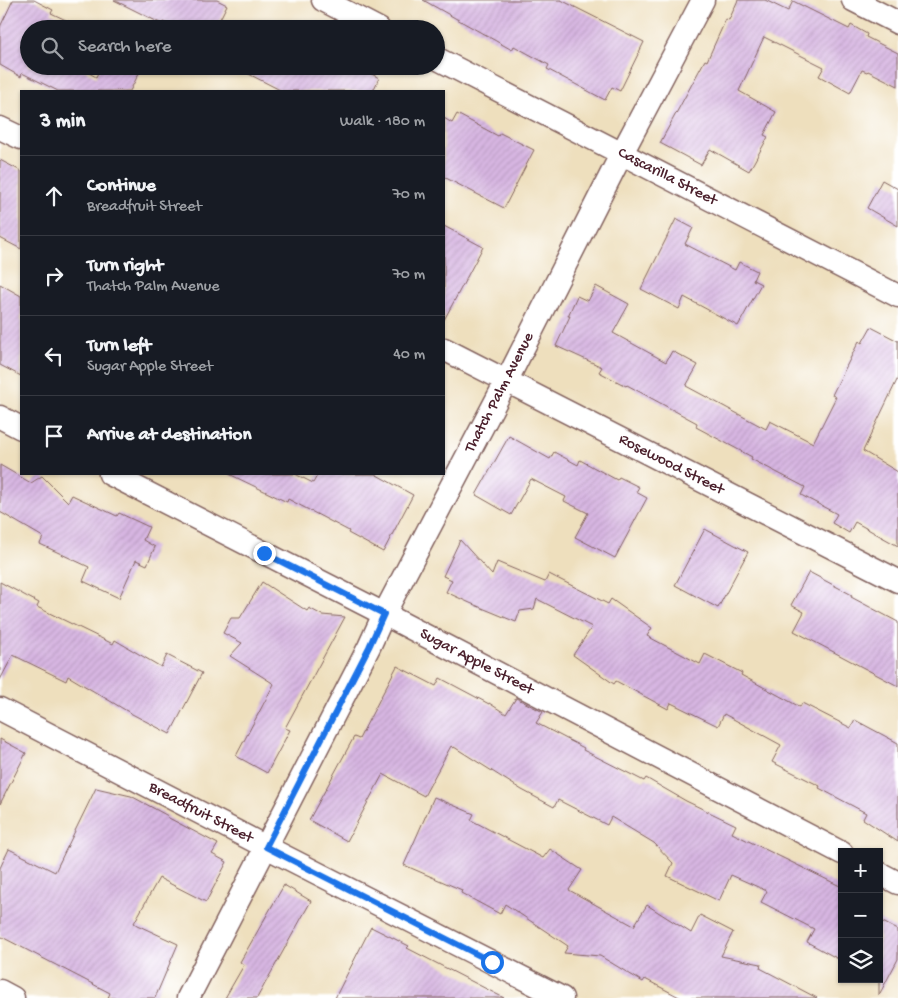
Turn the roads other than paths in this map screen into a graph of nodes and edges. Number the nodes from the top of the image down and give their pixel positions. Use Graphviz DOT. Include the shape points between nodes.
graph roads {
  1 [pos="323,0"];
  2 [pos="703,0"];
  3 [pos="853,0"];
  4 [pos="362,20"];
  5 [pos="898,23"];
  6 [pos="445,63"];
  7 [pos="0,128"];
  8 [pos="20,138"];
  9 [pos="622,153"];
  10 [pos="898,296"];
  11 [pos="445,349"];
  12 [pos="507,380"];
  13 [pos="0,417"];
  14 [pos="20,427"];
  15 [pos="112,475"];
  16 [pos="898,581"];
  17 [pos="384,614"];
  18 [pos="0,709"];
  19 [pos="266,847"];
  20 [pos="838,852"];
  21 [pos="883,875"];
  22 [pos="898,883"];
  23 [pos="0,991"];
  24 [pos="13,998"];
  25 [pos="188,998"];
  26 [pos="562,998"];
  1 -- 4 [label="street"];
  2 -- 9 [label="street, Thatch Palm Avenue"];
  3 -- 5 [label="street"];
  6 -- 9 [label="street, Cascarilla Street"];
  7 -- 8 [label="street"];
  9 -- 10 [label="street, Cascarilla Street"];
  9 -- 12 [label="street, Thatch Palm Avenue"];
  11 -- 12 [label="street, Rosewood Street"];
  12 -- 16 [label="street, Rosewood Street"];
  12 -- 17 [label="street, Thatch Palm Avenue"];
  13 -- 14 [label="street"];
  15 -- 17 [label="street, Sugar Apple Street"];
  17 -- 19 [label="street, Thatch Palm Avenue"];
  17 -- 20 [label="street, Sugar Apple Street"];
  18 -- 19 [label="street, Breadfruit Street"];
  19 -- 25 [label="street, Thatch Palm Avenue"];
  19 -- 26 [label="street, Breadfruit Street"];
  21 -- 22 [label="street"];
  23 -- 24 [label="street"];
}
